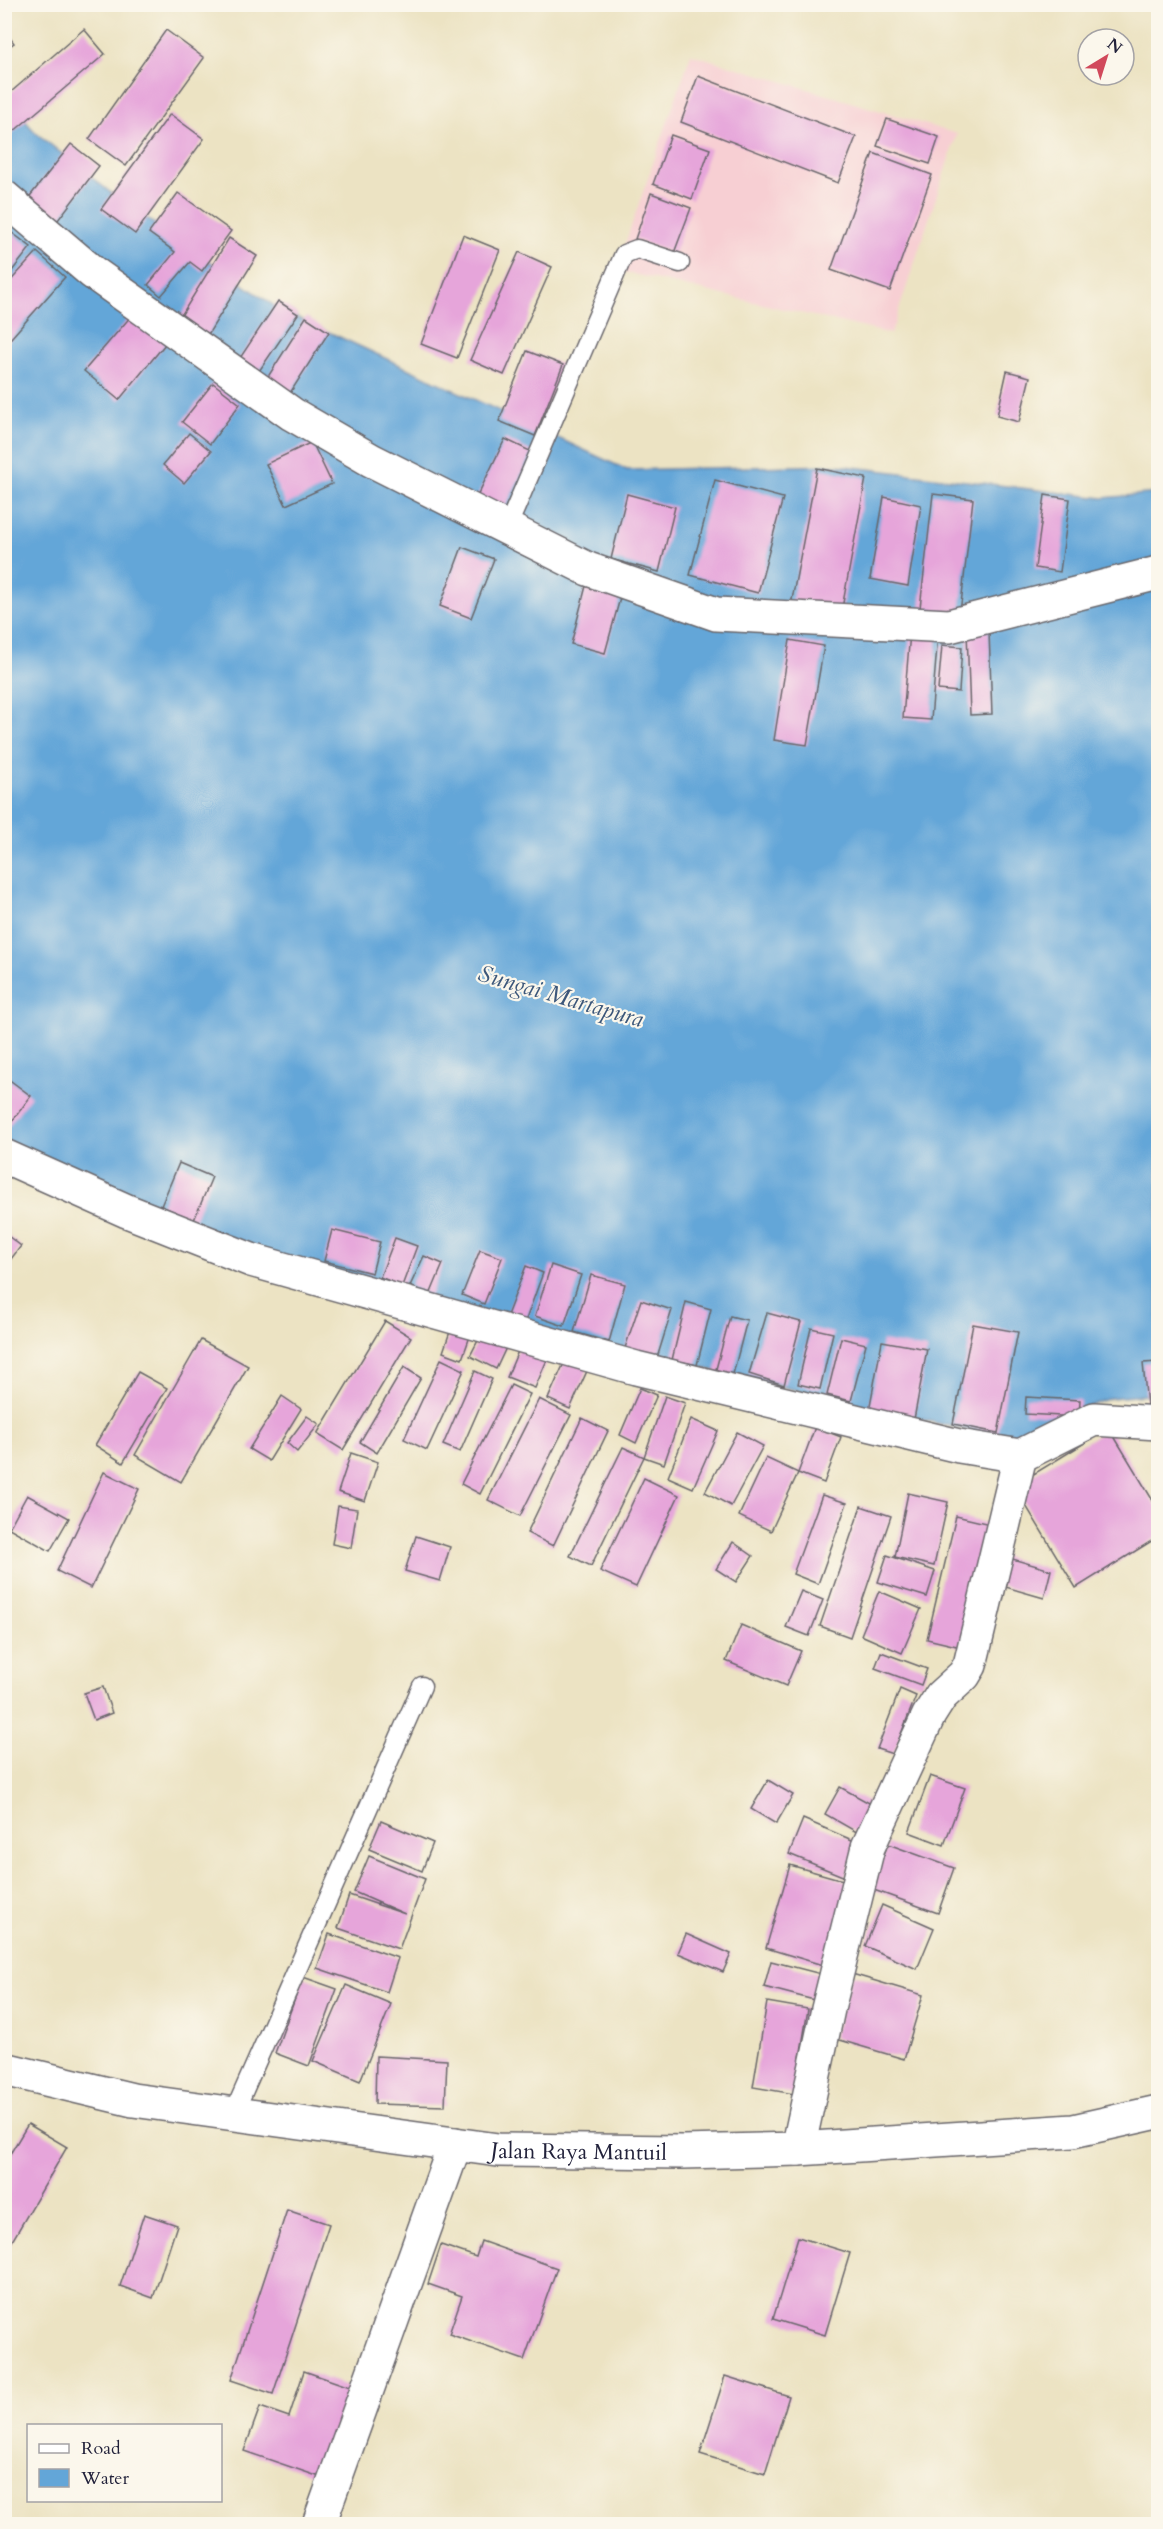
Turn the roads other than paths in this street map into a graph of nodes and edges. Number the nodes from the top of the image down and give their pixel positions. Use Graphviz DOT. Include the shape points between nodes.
graph roads {
  1 [pos="4,197"];
  2 [pos="680,263"];
  3 [pos="507,528"];
  4 [pos="1158,573"];
  5 [pos="4,1156"];
  6 [pos="1158,1423"];
  7 [pos="1020,1456"];
  8 [pos="422,1686"];
  9 [pos="4,2069"];
  10 [pos="1158,2112"];
  11 [pos="232,2115"];
  12 [pos="455,2144"];
  13 [pos="798,2149"];
  14 [pos="319,2524"];
  1 -- 3 [label="street" via="92,272 292,414 371,460"];
  2 -- 3 [label="lane" via="637,249 624,254"];
  3 -- 4 [label="street" via="588,569 716,615 949,626"];
  5 -- 7 [label="street" via="251,1260 636,1368 959,1446"];
  6 -- 7 [label="street" via="1094,1419"];
  7 -- 13 [label="street" via="970,1665 929,1714 868,1847"];
  8 -- 11 [label="lane"];
  9 -- 11 [label="street, Jalan Raya Mantuil" via="133,2100"];
  10 -- 13 [label="street, Jalan Raya Mantuil" via="1073,2131"];
  11 -- 12 [label="street, Jalan Raya Mantuil"];
  12 -- 13 [label="street, Jalan Raya Mantuil" via="498,2150"];
  12 -- 14 [label="street"];
}
